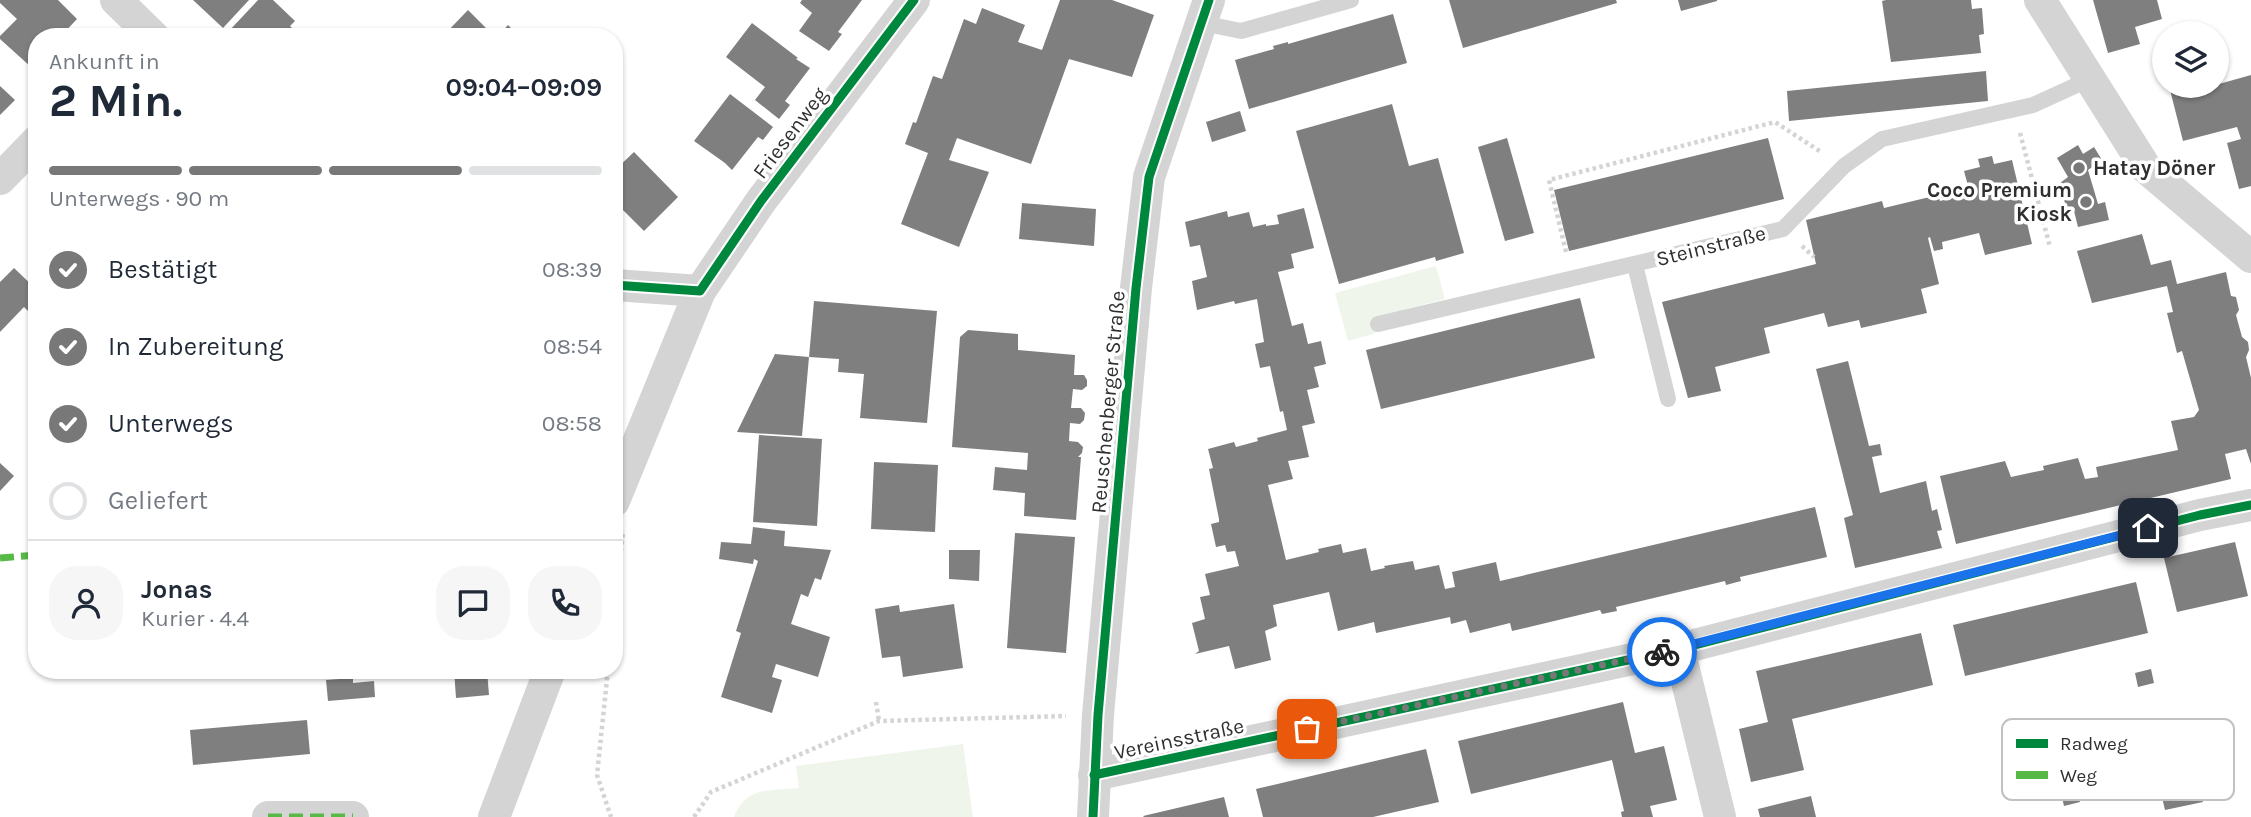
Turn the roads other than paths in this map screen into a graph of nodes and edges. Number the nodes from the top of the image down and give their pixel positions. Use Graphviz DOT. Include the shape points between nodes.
graph roads {
  1 [pos="116,0"];
  2 [pos="914,0"];
  3 [pos="1351,0"];
  4 [pos="2040,0"];
  5 [pos="1205,11"];
  6 [pos="141,28"];
  7 [pos="2090,79"];
  8 [pos="28,150"];
  9 [pos="0,179"];
  10 [pos="2251,257"];
  11 [pos="1635,265"];
  12 [pos="623,286"];
  13 [pos="700,291"];
  14 [pos="1378,324"];
  15 [pos="1668,399"];
  16 [pos="623,505"];
  17 [pos="2251,505"];
  18 [pos="1679,649"];
  19 [pos="547,679"];
  20 [pos="1094,775"];
  21 [pos="268,817"];
  22 [pos="282,817"];
  23 [pos="353,817"];
  24 [pos="494,817"];
  25 [pos="1093,817"];
  26 [pos="1720,817"];
  1 -- 6 [label="street"];
  2 -- 13 [label="street, Friesenweg" via="761,201"];
  3 -- 5 [label="lane, Reuschenberger Straße" via="1241,31"];
  4 -- 7 [label="street"];
  5 -- 20 [label="street, Reuschenberger Straße" via="1149,177"];
  7 -- 10 [label="street" via="2146,168"];
  7 -- 11 [label="lane, Steinstraße" via="2033,105 1882,139 1844,166 1783,229"];
  8 -- 9 [label="street"];
  11 -- 14 [label="lane, Steinstraße"];
  11 -- 15 [label="lane"];
  12 -- 13 [label="street"];
  13 -- 16 [label="street, Friesenweg"];
  17 -- 18 [label="street, Vereinsstraße"];
  18 -- 20 [label="street, Vereinsstraße"];
  18 -- 26 [label="street"];
  19 -- 24 [label="street"];
  20 -- 25 [label="street, Reuschenberger Straße"];
  21 -- 22 [label="street"];
  22 -- 23 [label="street"];
}
